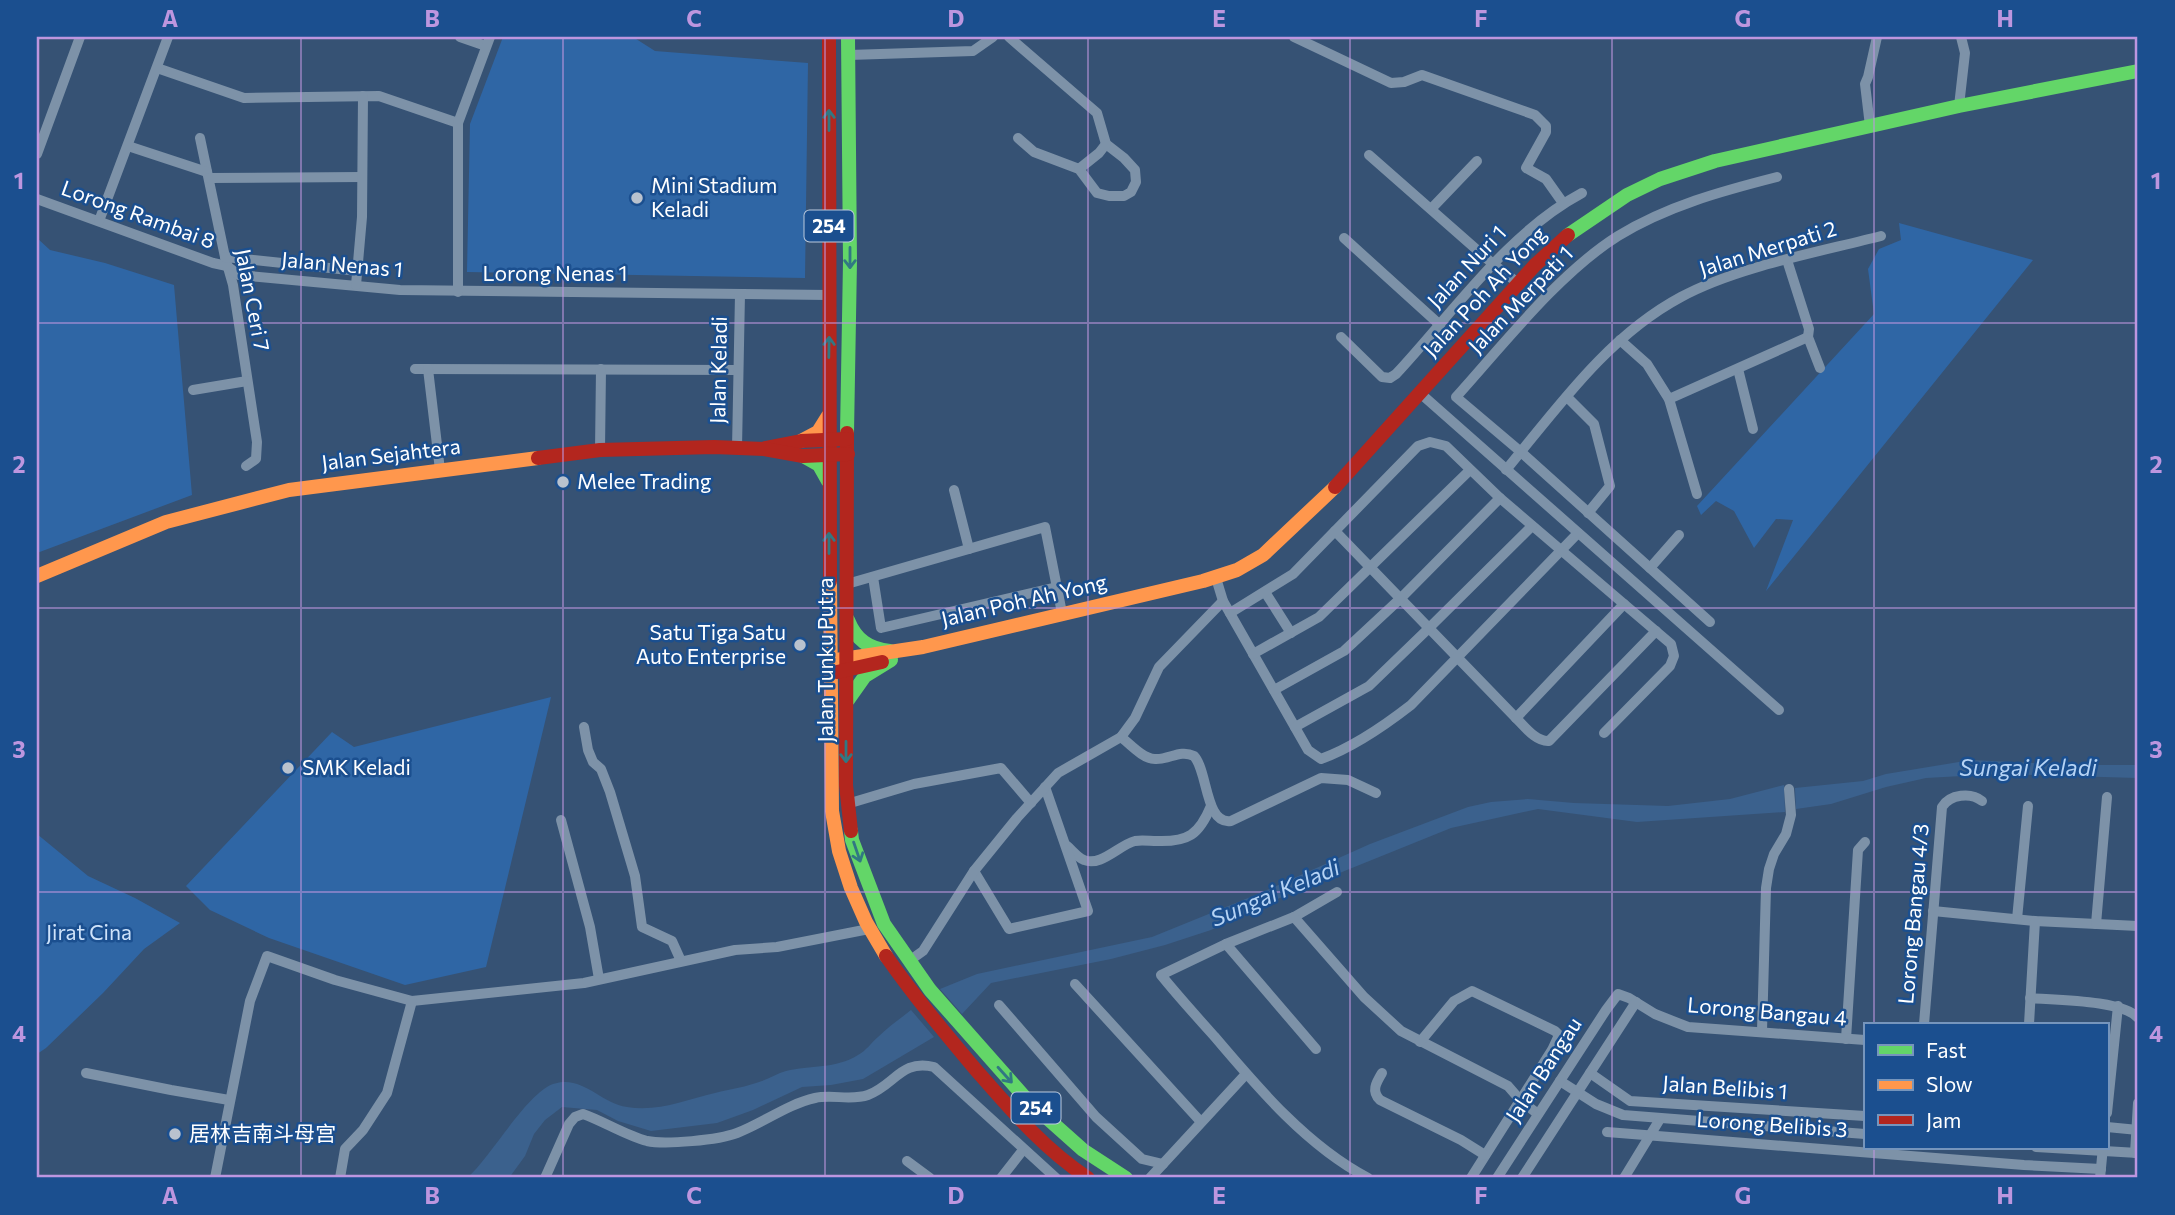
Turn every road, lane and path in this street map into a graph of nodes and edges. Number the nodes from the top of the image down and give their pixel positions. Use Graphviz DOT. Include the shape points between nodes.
graph roads {
  1 [pos="80,37"];
  2 [pos="168,37"];
  3 [pos="460,37"];
  4 [pos="831,37"];
  5 [pos="848,37"];
  6 [pos="993,37"];
  7 [pos="1009,37"];
  8 [pos="1294,37"];
  9 [pos="1877,37"];
  10 [pos="1961,37"];
  11 [pos="488,42"];
  12 [pos="849,61"];
  13 [pos="157,68"];
  14 [pos="2138,71"];
  15 [pos="363,96"];
  16 [pos="1959,106"];
  17 [pos="458,123"];
  18 [pos="1870,126"];
  19 [pos="200,138"];
  20 [pos="1018,138"];
  21 [pos="1106,144"];
  22 [pos="128,146"];
  23 [pos="37,155"];
  24 [pos="1369,155"];
  25 [pos="1477,161"];
  26 [pos="1079,169"];
  27 [pos="208,175"];
  28 [pos="362,177"];
  29 [pos="1777,177"];
  30 [pos="1581,193"];
  31 [pos="37,198"];
  32 [pos="1563,203"];
  33 [pos="1432,208"];
  34 [pos="99,221"];
  35 [pos="1881,236"];
  36 [pos="1344,238"];
  37 [pos="1787,260"];
  38 [pos="226,262"];
  39 [pos="1493,264"];
  40 [pos="358,271"];
  41 [pos="1518,283"];
  42 [pos="356,285"];
  43 [pos="458,292"];
  44 [pos="740,294"];
  45 [pos="829,295"];
  46 [pos="1440,325"];
  47 [pos="1341,337"];
  48 [pos="1808,337"];
  49 [pos="1620,340"];
  50 [pos="1820,368"];
  51 [pos="415,369"];
  52 [pos="428,369"];
  53 [pos="601,369"];
  54 [pos="1738,369"];
  55 [pos="738,370"];
  56 [pos="247,381"];
  57 [pos="194,390"];
  58 [pos="1420,393"];
  59 [pos="1567,397"];
  60 [pos="1669,399"];
  61 [pos="828,416"];
  62 [pos="1753,429"];
  63 [pos="847,439"];
  64 [pos="828,447"];
  65 [pos="737,448"];
  66 [pos="802,448"];
  67 [pos="600,450"];
  68 [pos="1521,452"];
  69 [pos="848,454"];
  70 [pos="246,466"];
  71 [pos="440,470"];
  72 [pos="1470,470"];
  73 [pos="1506,470"];
  74 [pos="954,489"];
  75 [pos="829,491"];
  76 [pos="1697,494"];
  77 [pos="1500,498"];
  78 [pos="1588,513"];
  79 [pos="1532,526"];
  80 [pos="1335,531"];
  81 [pos="1578,533"];
  82 [pos="1679,535"];
  83 [pos="969,550"];
  84 [pos="1561,551"];
  85 [pos="1371,568"];
  86 [pos="1650,568"];
  87 [pos="37,576"];
  88 [pos="873,577"];
  89 [pos="1216,578"];
  90 [pos="847,584"];
  91 [pos="1057,587"];
  92 [pos="1265,592"];
  93 [pos="1401,598"];
  94 [pos="1223,601"];
  95 [pos="1624,604"];
  96 [pos="1230,612"];
  97 [pos="1062,613"];
  98 [pos="847,618"];
  99 [pos="1710,622"];
  100 [pos="1429,628"];
  101 [pos="1656,631"];
  102 [pos="1291,633"];
  103 [pos="1253,654"];
  104 [pos="891,655"];
  105 [pos="1457,657"];
  106 [pos="847,664"];
  107 [pos="830,667"];
  108 [pos="1274,690"];
  109 [pos="1779,710"];
  110 [pos="1516,718"];
  111 [pos="846,722"];
  112 [pos="584,727"];
  113 [pos="1295,727"];
  114 [pos="1604,733"];
  115 [pos="1121,737"];
  116 [pos="1045,787"];
  117 [pos="1789,789"];
  118 [pos="1376,793"];
  119 [pos="2107,797"];
  120 [pos="1982,801"];
  121 [pos="1031,803"];
  122 [pos="847,804"];
  123 [pos="1211,806"];
  124 [pos="2028,806"];
  125 [pos="561,820"];
  126 [pos="1225,822"];
  127 [pos="1200,825"];
  128 [pos="1865,842"];
  129 [pos="1066,844"];
  130 [pos="974,871"];
  131 [pos="1337,892"];
  132 [pos="1933,911"];
  133 [pos="1294,917"];
  134 [pos="2017,919"];
  135 [pos="2035,921"];
  136 [pos="2096,924"];
  137 [pos="2138,926"];
  138 [pos="869,929"];
  139 [pos="1226,944"];
  140 [pos="681,961"];
  141 [pos="909,961"];
  142 [pos="599,979"];
  143 [pos="1075,984"];
  144 [pos="2030,998"];
  145 [pos="1633,1000"];
  146 [pos="412,1001"];
  147 [pos="999,1004"];
  148 [pos="2119,1006"];
  149 [pos="2138,1018"];
  150 [pos="1924,1023"];
  151 [pos="2029,1023"];
  152 [pos="1762,1031"];
  153 [pos="1846,1039"];
  154 [pos="1864,1040"];
  155 [pos="1420,1042"];
  156 [pos="1316,1048"];
  157 [pos="86,1073"];
  158 [pos="1382,1073"];
  159 [pos="1590,1073"];
  160 [pos="1246,1074"];
  161 [pos="1560,1081"];
  162 [pos="1577,1094"];
  163 [pos="229,1100"];
  164 [pos="1521,1101"];
  165 [pos="2138,1103"];
  166 [pos="2108,1105"];
  167 [pos="1538,1114"];
  168 [pos="1864,1116"];
  169 [pos="1660,1118"];
  170 [pos="1201,1122"];
  171 [pos="2108,1127"];
  172 [pos="2137,1130"];
  173 [pos="1607,1132"];
  174 [pos="1864,1134"];
  175 [pos="1651,1136"];
  176 [pos="2058,1148"];
  177 [pos="1023,1150"];
  178 [pos="2103,1150"];
  179 [pos="2137,1153"];
  180 [pos="1485,1155"];
  181 [pos="907,1161"];
  182 [pos="1163,1164"];
  183 [pos="2100,1173"];
  184 [pos="215,1178"];
  185 [pos="340,1178"];
  186 [pos="545,1178"];
  187 [pos="930,1178"];
  188 [pos="1001,1178"];
  189 [pos="1056,1178"];
  190 [pos="1088,1178"];
  191 [pos="1126,1178"];
  192 [pos="1150,1178"];
  193 [pos="1368,1178"];
  194 [pos="1471,1178"];
  195 [pos="1497,1178"];
  196 [pos="1522,1178"];
  197 [pos="1624,1178"];
  1 -- 23 [label="street"];
  2 -- 13 [label="street"];
  3 -- 11 [label="street"];
  4 -- 12 [label="main road"];
  45 -- 4 [label="main road, Jalan Tunku Putra / 254, one-way"];
  5 -- 12 [label="main road, Jalan Tunku Putra / 254"];
  6 -- 12 [label="street" via="973,51"];
  7 -- 21 [label="street" via="1097,113"];
  8 -- 32 [label="street" via="1391,83 1422,75 1535,115 1546,132 1526,168 1546,179"];
  9 -- 18 [label="street" via="1865,84"];
  10 -- 16 [label="street" via="1965,53"];
  11 -- 17 [label="street, Lorong Nenas 1"];
  12 -- 63 [label="main road, Jalan Tunku Putra / 254, one-way"];
  13 -- 15 [label="street" via="244,98"];
  13 -- 22 [label="street"];
  14 -- 16 [label="main road, Jalan Poh Ah Yong"];
  15 -- 17 [label="street" via="379,96"];
  15 -- 28 [label="street"];
  16 -- 18 [label="main road, Jalan Poh Ah Yong"];
  17 -- 43 [label="street, Lorong Nenas 1"];
  18 -- 41 [label="main road, Jalan Poh Ah Yong" via="1715,161 1660,179 1604,209 1557,243"];
  19 -- 27 [label="street, Jalan Ceri 7"];
  20 -- 26 [label="street" via="1034,152"];
  21 -- 26 [label="street"];
  21 -- 26 [label="street" via="1135,170 1131,192 1124,196 1097,192"];
  22 -- 27 [label="street"];
  22 -- 34 [label="street"];
  24 -- 33 [label="street"];
  25 -- 33 [label="street"];
  27 -- 28 [label="street"];
  27 -- 38 [label="street, Jalan Ceri 7"];
  28 -- 40 [label="street"];
  29 -- 68 [label="street, Jalan Merpati 1" via="1654,217 1589,256 1562,282 1456,397"];
  30 -- 32 [label="street, Jalan Nuri 1"];
  31 -- 34 [label="street, Lorong Rambai 8"];
  32 -- 39 [label="street, Jalan Nuri 1"];
  33 -- 39 [label="street"];
  34 -- 38 [label="street, Lorong Rambai 8" via="213,263"];
  35 -- 37 [label="street, Jalan Merpati 2"];
  36 -- 46 [label="street"];
  37 -- 48 [label="street"];
  37 -- 49 [label="street, Jalan Merpati 2" via="1692,291"];
  38 -- 40 [label="street, Jalan Nenas 1"];
  38 -- 42 [label="street, Jalan Nenas 1" via="239,275"];
  38 -- 56 [label="street, Jalan Ceri 7"];
  39 -- 41 [label="street"];
  39 -- 46 [label="street, Jalan Nuri 1"];
  40 -- 42 [label="street"];
  41 -- 58 [label="main road, Jalan Poh Ah Yong"];
  42 -- 43 [label="street, Jalan Nenas 1"];
  43 -- 44 [label="street, Lorong Nenas 1"];
  44 -- 45 [label="street, Lorong Nenas 1"];
  44 -- 55 [label="street, Jalan Keladi"];
  61 -- 45 [label="main road, Jalan Tunku Putra / 254, one-way"];
  46 -- 47 [label="street, Jalan Nuri 1" via="1390,378 1382,377"];
  48 -- 50 [label="street"];
  48 -- 54 [label="street"];
  49 -- 59 [label="street, Jalan Merpati 2"];
  49 -- 60 [label="street" via="1647,365"];
  51 -- 52 [label="street"];
  52 -- 53 [label="street"];
  52 -- 71 [label="street"];
  53 -- 55 [label="street"];
  53 -- 67 [label="street"];
  54 -- 60 [label="street"];
  54 -- 62 [label="street"];
  55 -- 65 [label="street, Jalan Keladi"];
  56 -- 57 [label="street"];
  56 -- 70 [label="street, Jalan Ceri 7" via="257,442 256,459"];
  58 -- 73 [label="street"];
  58 -- 89 [label="main road, Jalan Poh Ah Yong" via="1282,538 1263,555"];
  59 -- 68 [label="street, Jalan Merpati 2"];
  59 -- 78 [label="street" via="1594,424 1610,486"];
  60 -- 76 [label="street"];
  61 -- 64 [label="main road, Jalan Tunku Putra / 254"];
  61 -- 66 [label="main road"];
  63 -- 64 [label="main road, Jalan Sejahtera"];
  63 -- 69 [label="main road, Jalan Tunku Putra / 254"];
  64 -- 66 [label="main road, Jalan Sejahtera"];
  64 -- 69 [label="main road, Jalan Sejahtera"];
  64 -- 75 [label="main road, Jalan Tunku Putra / 254"];
  65 -- 66 [label="main road, Jalan Sejahtera"];
  65 -- 67 [label="main road, Jalan Sejahtera"];
  66 -- 75 [label="main road" via="824,473"];
  67 -- 71 [label="main road, Jalan Sejahtera"];
  68 -- 73 [label="street, Jalan Merpati 2"];
  68 -- 78 [label="street"];
  69 -- 90 [label="main road, Jalan Tunku Putra / 254"];
  71 -- 87 [label="main road, Jalan Sejahtera" via="289,490 208,510 166,522"];
  72 -- 77 [label="street"];
  72 -- 80 [label="street" via="1446,446 1430,442 1418,446"];
  72 -- 85 [label="street"];
  73 -- 81 [label="street"];
  74 -- 83 [label="street"];
  107 -- 75 [label="main road, Jalan Tunku Putra / 254, one-way"];
  77 -- 79 [label="street"];
  77 -- 93 [label="street"];
  78 -- 86 [label="street"];
  79 -- 84 [label="street"];
  79 -- 100 [label="street"];
  80 -- 85 [label="street"];
  80 -- 92 [label="street" via="1293,574"];
  81 -- 84 [label="street"];
  81 -- 109 [label="street"];
  82 -- 86 [label="street"];
  83 -- 88 [label="street"];
  83 -- 91 [label="street" via="1045,527"];
  84 -- 95 [label="street"];
  84 -- 105 [label="street"];
  85 -- 93 [label="street"];
  85 -- 102 [label="street" via="1319,617"];
  86 -- 99 [label="street"];
  88 -- 90 [label="street"];
  88 -- 91 [label="street" via="881,628"];
  89 -- 94 [label="street"];
  89 -- 97 [label="main road, Jalan Poh Ah Yong"];
  90 -- 98 [label="main road, Jalan Tunku Putra / 254"];
  91 -- 97 [label="street"];
  92 -- 96 [label="street"];
  92 -- 102 [label="street"];
  93 -- 100 [label="street"];
  93 -- 108 [label="street" via="1344,651"];
  94 -- 96 [label="street"];
  94 -- 115 [label="street" via="1159,667"];
  95 -- 101 [label="street"];
  95 -- 110 [label="street"];
  96 -- 103 [label="street"];
  97 -- 104 [label="main road, Jalan Poh Ah Yong"];
  98 -- 104 [label="main road" via="862,643"];
  98 -- 106 [label="main road, Jalan Tunku Putra / 254"];
  100 -- 105 [label="street"];
  100 -- 113 [label="street" via="1369,686"];
  101 -- 110 [label="street" via="1549,741 1538,739"];
  101 -- 114 [label="street" via="1671,644 1674,656 1670,666"];
  102 -- 103 [label="street"];
  103 -- 108 [label="street"];
  104 -- 106 [label="main road, Jalan Poh Ah Yong"];
  104 -- 111 [label="main road" via="859,680 848,700"];
  105 -- 110 [label="street"];
  105 -- 113 [label="street" via="1411,705 1337,753 1321,759 1308,750"];
  106 -- 107 [label="main road, Jalan Poh Ah Yong"];
  106 -- 111 [label="main road, Jalan Tunku Putra / 254"];
  107 -- 138 [label="main road, Jalan Tunku Putra / 254" via="834,835"];
  108 -- 113 [label="street"];
  111 -- 122 [label="main road, Jalan Tunku Putra / 254, one-way"];
  112 -- 140 [label="street" via="588,750 606,780 635,876 642,927 672,941"];
  115 -- 116 [label="street" via="1058,773"];
  115 -- 123 [label="street" via="1153,760 1183,753 1194,756"];
  116 -- 121 [label="street"];
  116 -- 129 [label="street"];
  117 -- 152 [label="street" via="1791,815 1766,888"];
  118 -- 126 [label="street" via="1348,780 1321,778"];
  119 -- 136 [label="street"];
  120 -- 132 [label="street, Lorong Bangau 4/3" via="1955,796 1942,807"];
  121 -- 122 [label="street" via="1000,768 914,784"];
  121 -- 130 [label="street"];
  122 -- 141 [label="main road, Jalan Tunku Putra / 254, one-way" via="852,840 874,902"];
  123 -- 126 [label="street"];
  123 -- 127 [label="street"];
  124 -- 134 [label="street"];
  125 -- 142 [label="street"];
  126 -- 127 [label="street"];
  127 -- 129 [label="street" via="1184,839 1133,842 1092,861 1082,859"];
  128 -- 153 [label="street" via="1858,850"];
  129 -- 130 [label="street" via="1088,911 1009,929"];
  130 -- 141 [label="street" via="923,951"];
  131 -- 133 [label="street"];
  132 -- 134 [label="street"];
  132 -- 150 [label="street, Lorong Bangau 4/3"];
  133 -- 139 [label="street"];
  133 -- 155 [label="street" via="1364,997"];
  134 -- 135 [label="street"];
  135 -- 136 [label="street"];
  135 -- 144 [label="street"];
  136 -- 137 [label="street"];
  138 -- 140 [label="street"];
  138 -- 190 [label="main road, Jalan Tunku Putra / 254" via="918,1000 1034,1136"];
  139 -- 156 [label="street"];
  139 -- 160 [label="street" via="1161,975"];
  140 -- 142 [label="street"];
  141 -- 191 [label="main road, Jalan Tunku Putra / 254, one-way" via="1028,1101 1083,1150"];
  142 -- 146 [label="street"];
  143 -- 170 [label="street"];
  144 -- 148 [label="street"];
  144 -- 151 [label="street"];
  145 -- 152 [label="street, Lorong Bangau 4" via="1680,1026"];
  145 -- 159 [label="street"];
  145 -- 161 [label="street, Jalan Bangau" via="1615,996"];
  146 -- 163 [label="street" via="267,956 250,1001"];
  146 -- 185 [label="street" via="387,1093 345,1149"];
  147 -- 182 [label="street" via="1096,1117 1142,1159"];
  148 -- 149 [label="street"];
  148 -- 166 [label="street"];
  152 -- 153 [label="street, Lorong Bangau 4"];
  153 -- 154 [label="street, Lorong Bangau 4"];
  155 -- 164 [label="street" via="1508,1087"];
  155 -- 164 [label="street" via="1454,1001 1472,991 1555,1031 1557,1041"];
  157 -- 163 [label="street"];
  158 -- 180 [label="street" via="1374,1087 1380,1100"];
  159 -- 162 [label="street"];
  159 -- 168 [label="street, Jalan Belibis 1" via="1630,1101"];
  160 -- 170 [label="street"];
  160 -- 193 [label="street" via="1342,1165"];
  161 -- 162 [label="street"];
  161 -- 167 [label="street, Jalan Bangau"];
  162 -- 169 [label="street" via="1612,1112"];
  162 -- 196 [label="street"];
  163 -- 184 [label="street"];
  164 -- 167 [label="street"];
  164 -- 180 [label="street"];
  165 -- 172 [label="street"];
  167 -- 195 [label="street, Jalan Bangau"];
  169 -- 174 [label="street"];
  169 -- 175 [label="street"];
  170 -- 182 [label="street"];
  171 -- 172 [label="street"];
  172 -- 179 [label="street"];
  173 -- 175 [label="street, Lorong Belibis 3"];
  175 -- 183 [label="street, Lorong Belibis 3"];
  175 -- 197 [label="street"];
  176 -- 178 [label="street"];
  177 -- 186 [label="street" via="934,1068 920,1064 866,1096 816,1098 734,1135 672,1143 647,1140 583,1114 569,1124"];
  177 -- 188 [label="street"];
  177 -- 189 [label="street"];
  178 -- 179 [label="street"];
  178 -- 183 [label="street"];
  180 -- 194 [label="street"];
  181 -- 187 [label="street"];
  182 -- 192 [label="street"];
}
